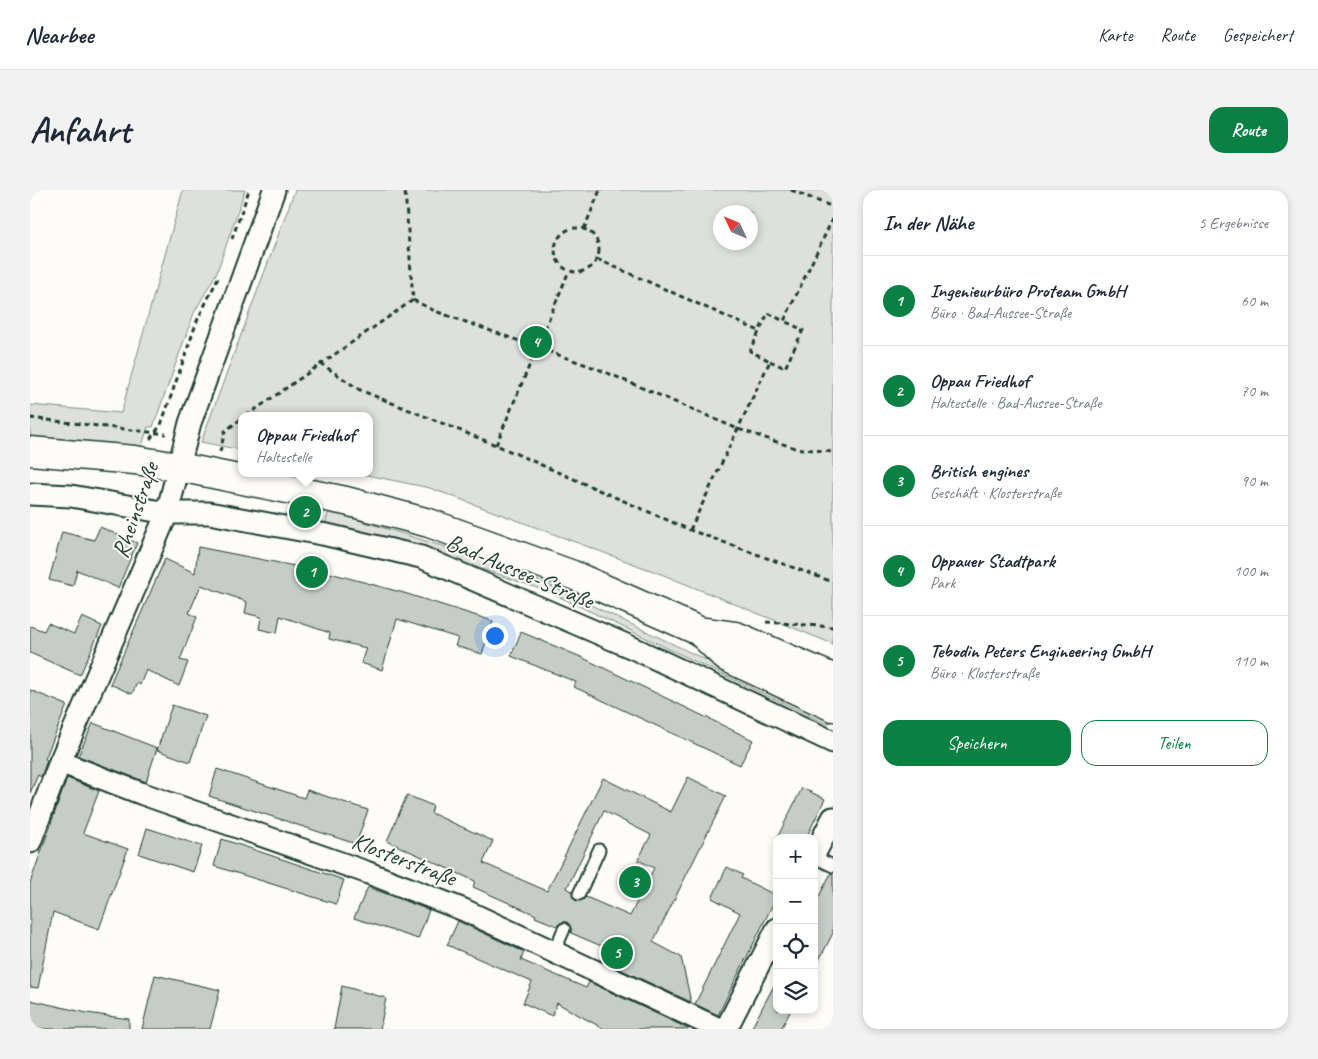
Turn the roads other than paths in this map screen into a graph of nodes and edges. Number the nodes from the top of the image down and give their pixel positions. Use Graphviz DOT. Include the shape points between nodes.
graph roads {
  1 [pos="274,190"];
  2 [pos="30,451"];
  3 [pos="179,467"];
  4 [pos="30,494"];
  5 [pos="167,513"];
  6 [pos="699,631"];
  7 [pos="833,678"];
  8 [pos="833,707"];
  9 [pos="833,742"];
  10 [pos="60,762"];
  11 [pos="833,818"];
  12 [pos="30,842"];
  13 [pos="818,848"];
  14 [pos="599,850"];
  15 [pos="818,858"];
  16 [pos="833,866"];
  17 [pos="579,894"];
  18 [pos="564,929"];
  19 [pos="773,937"];
  20 [pos="554,952"];
  21 [pos="719,1029"];
  22 [pos="726,1029"];
  1 -- 3 [label="street, Rheinstraße" via="186,438"];
  2 -- 3 [label="street"];
  3 -- 5 [label="street, Rheinstraße"];
  3 -- 6 [label="street" via="346,501 429,523 573,575"];
  4 -- 5 [label="street, Bad-Aussee-Straße" via="71,496"];
  5 -- 9 [label="street, Bad-Aussee-Straße" via="209,513 421,557 633,648"];
  5 -- 10 [label="street, Rheinstraße"];
  6 -- 7 [label="street" via="736,636"];
  6 -- 8 [label="street" via="726,657"];
  10 -- 12 [label="street, Rheinstraße"];
  10 -- 20 [label="street, Klosterstraße" via="366,872 464,910"];
  11 -- 13 [label="street"];
  14 -- 17 [label="lane"];
  15 -- 16 [label="lane"];
  18 -- 20 [label="lane"];
  19 -- 22 [label="street"];
  20 -- 21 [label="street, Klosterstraße"];
}
